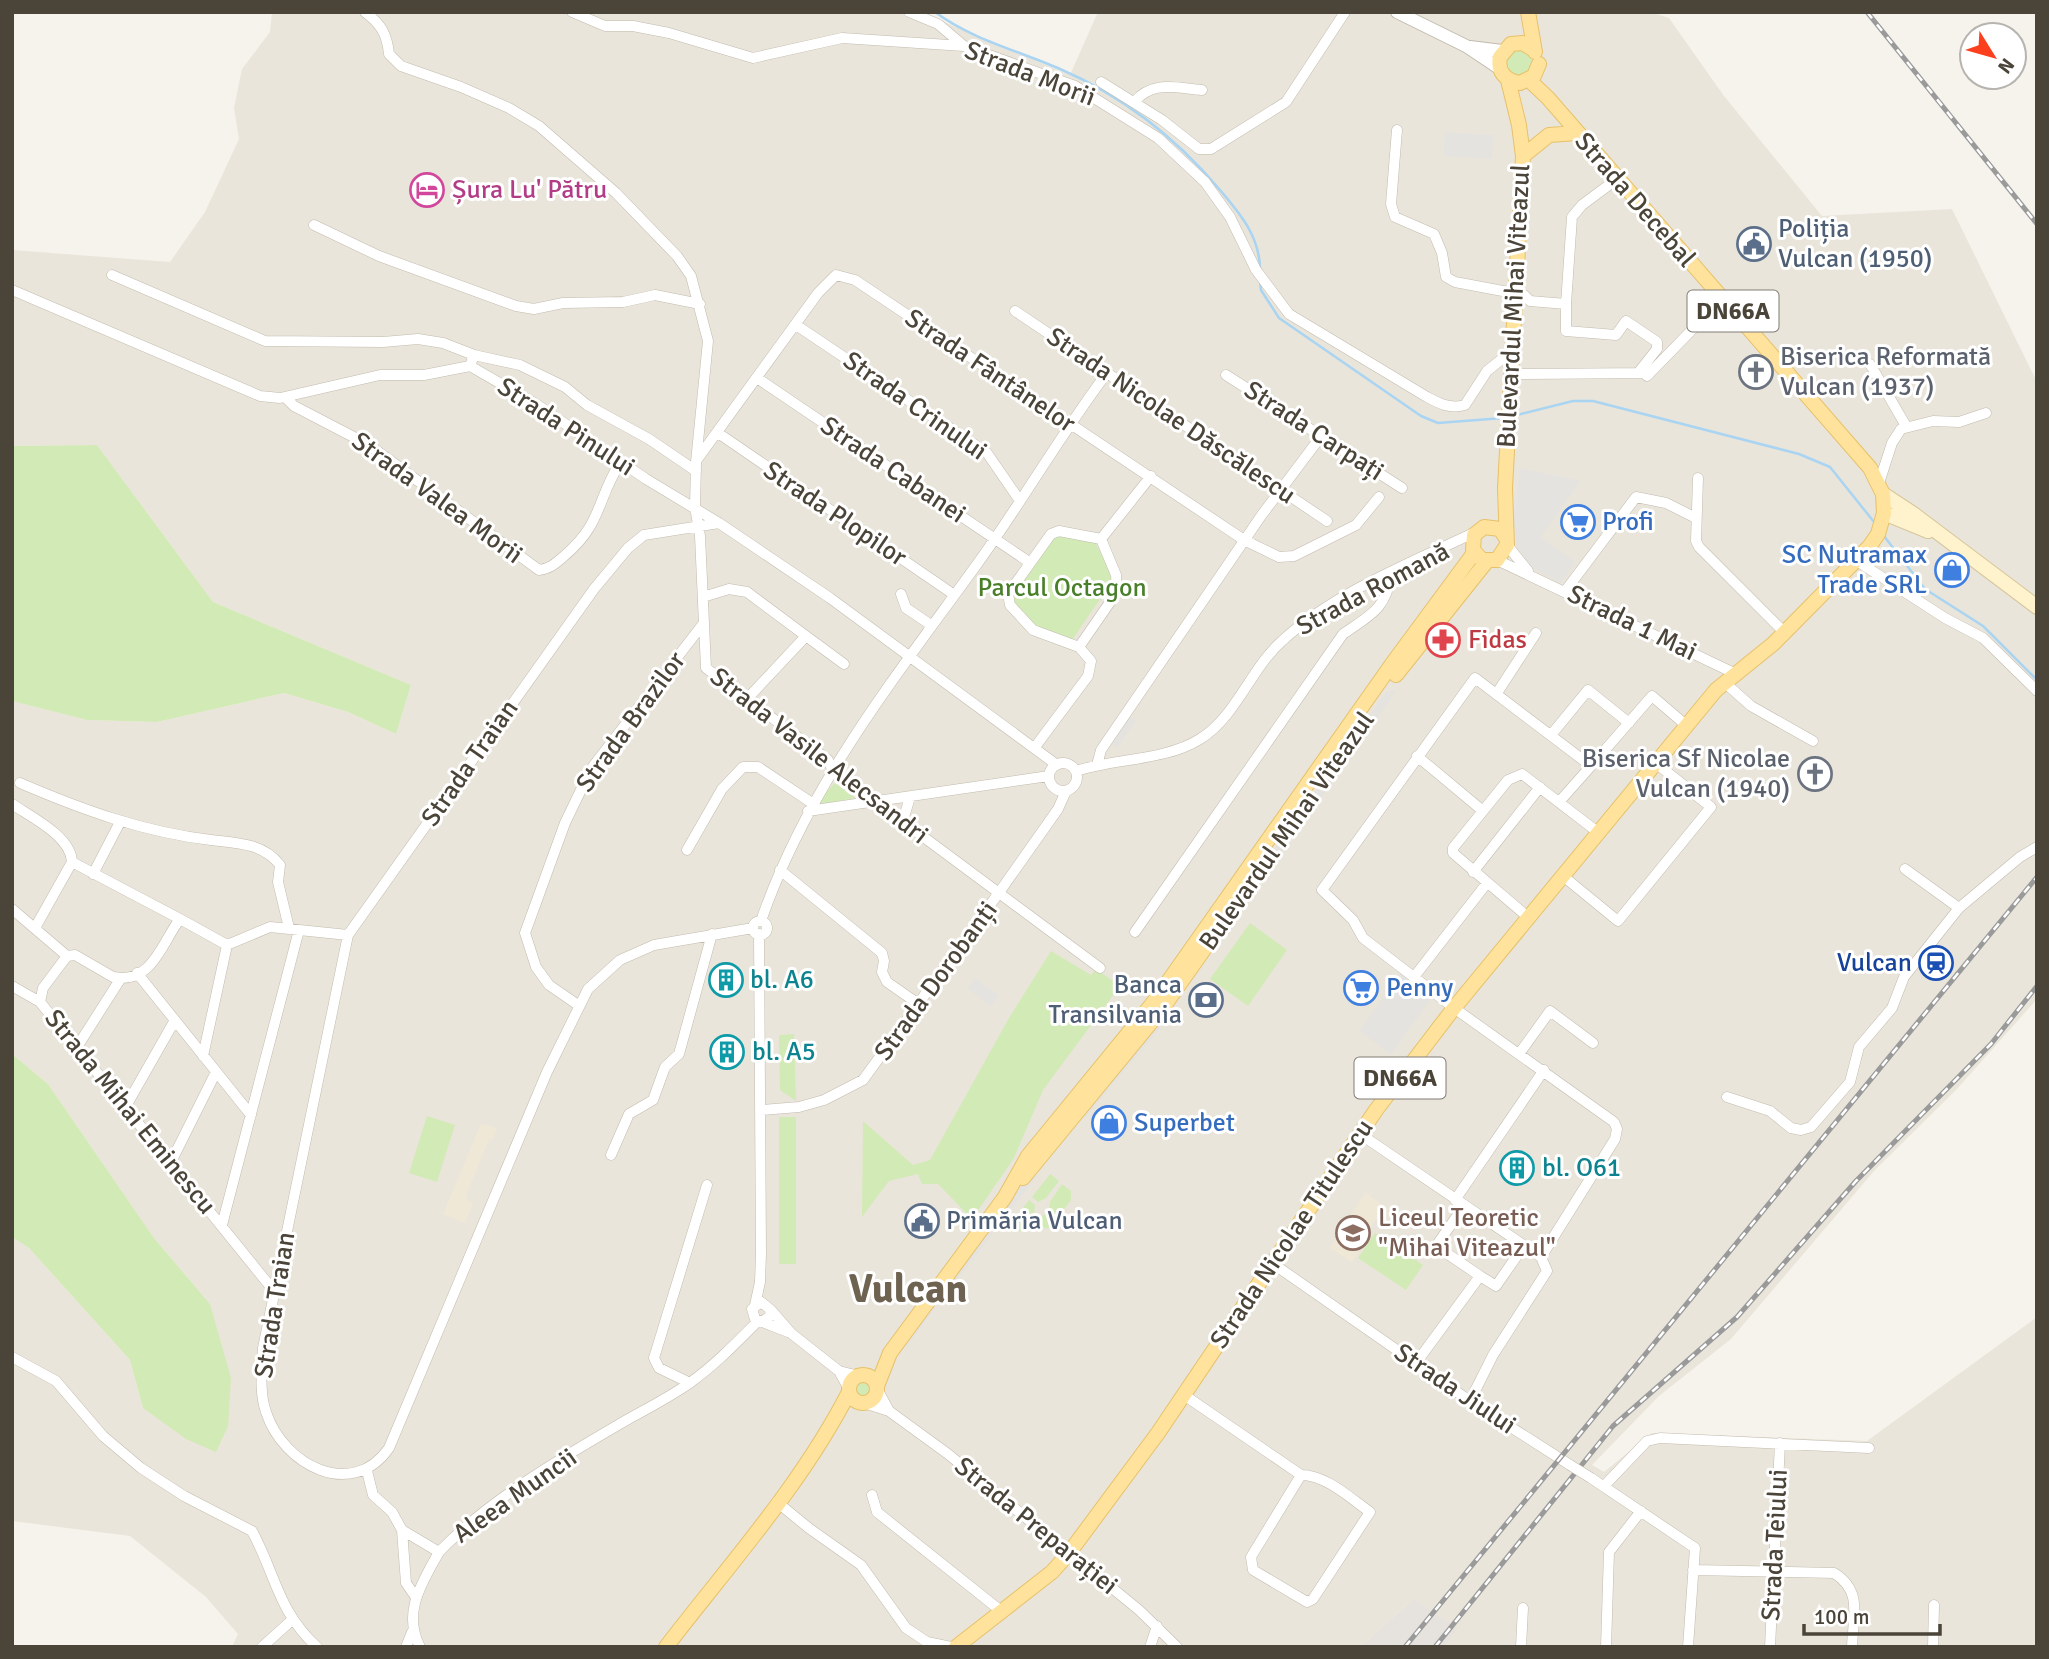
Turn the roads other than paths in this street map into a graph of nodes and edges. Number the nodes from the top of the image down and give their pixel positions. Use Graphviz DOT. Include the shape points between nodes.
graph roads {
  1 [pos="365,12"];
  2 [pos="572,12"];
  3 [pos="909,12"];
  4 [pos="1345,12"];
  5 [pos="1397,12"];
  6 [pos="1528,15"];
  7 [pos="1517,43"];
  8 [pos="964,46"];
  9 [pos="1466,46"];
  10 [pos="1502,51"];
  11 [pos="1536,57"];
  12 [pos="1504,74"];
  13 [pos="1527,81"];
  14 [pos="1101,82"];
  15 [pos="1202,90"];
  16 [pos="1548,98"];
  17 [pos="1134,102"];
  18 [pos="1519,125"];
  19 [pos="1397,130"];
  20 [pos="1577,133"];
  21 [pos="1182,147"];
  22 [pos="1523,156"];
  23 [pos="1617,178"];
  24 [pos="314,225"];
  25 [pos="112,275"];
  26 [pos="12,290"];
  27 [pos="1515,293"];
  28 [pos="1722,299"];
  29 [pos="699,304"];
  30 [pos="1566,304"];
  31 [pos="1014,311"];
  32 [pos="796,325"];
  33 [pos="1512,351"];
  34 [pos="474,355"];
  35 [pos="1870,364"];
  36 [pos="470,366"];
  37 [pos="1107,373"];
  38 [pos="1511,374"];
  39 [pos="1645,374"];
  40 [pos="1226,375"];
  41 [pos="757,378"];
  42 [pos="285,397"];
  43 [pos="1986,414"];
  44 [pos="1070,425"];
  45 [pos="1906,426"];
  46 [pos="718,433"];
  47 [pos="1322,435"];
  48 [pos="621,461"];
  49 [pos="696,466"];
  50 [pos="1151,476"];
  51 [pos="1698,478"];
  52 [pos="1402,488"];
  53 [pos="1505,488"];
  54 [pos="1881,488"];
  55 [pos="1282,490"];
  56 [pos="1379,497"];
  57 [pos="1020,502"];
  58 [pos="695,507"];
  59 [pos="1696,518"];
  60 [pos="1327,521"];
  61 [pos="719,523"];
  62 [pos="1881,524"];
  63 [pos="699,526"];
  64 [pos="1481,529"];
  65 [pos="1938,533"];
  66 [pos="995,539"];
  67 [pos="1101,540"];
  68 [pos="1244,540"];
  69 [pos="1453,542"];
  70 [pos="1507,542"];
  71 [pos="1473,550"];
  72 [pos="1492,561"];
  73 [pos="1857,561"];
  74 [pos="1029,562"];
  75 [pos="1392,573"];
  76 [pos="1531,574"];
  77 [pos="1566,590"];
  78 [pos="901,594"];
  79 [pos="953,594"];
  80 [pos="704,597"];
  81 [pos="2037,607"];
  82 [pos="704,624"];
  83 [pos="931,625"];
  84 [pos="1536,633"];
  85 [pos="1785,633"];
  86 [pos="806,636"];
  87 [pos="1079,647"];
  88 [pos="908,655"];
  89 [pos="844,664"];
  90 [pos="1729,678"];
  91 [pos="2037,691"];
  92 [pos="1497,693"];
  93 [pos="747,699"];
  94 [pos="1629,723"];
  95 [pos="1687,726"];
  96 [pos="1551,735"];
  97 [pos="1812,741"];
  98 [pos="1035,747"];
  99 [pos="1417,756"];
  100 [pos="1657,764"];
  101 [pos="1057,765"];
  102 [pos="1097,765"];
  103 [pos="1591,766"];
  104 [pos="832,769"];
  105 [pos="1076,771"];
  106 [pos="1049,776"];
  107 [pos="20,783"];
  108 [pos="1540,787"];
  109 [pos="1066,791"];
  110 [pos="910,797"];
  111 [pos="872,801"];
  112 [pos="1559,802"];
  113 [pos="12,804"];
  114 [pos="810,807"];
  115 [pos="1483,811"];
  116 [pos="120,822"];
  117 [pos="902,824"];
  118 [pos="1599,833"];
  119 [pos="2037,847"];
  120 [pos="687,850"];
  121 [pos="72,862"];
  122 [pos="1905,869"];
  123 [pos="780,870"];
  124 [pos="1473,872"];
  125 [pos="93,874"];
  126 [pos="1563,876"];
  127 [pos="1486,883"];
  128 [pos="999,894"];
  129 [pos="1959,908"];
  130 [pos="12,909"];
  131 [pos="1529,918"];
  132 [pos="180,919"];
  133 [pos="34,928"];
  134 [pos="757,928"];
  135 [pos="294,929"];
  136 [pos="1135,932"];
  137 [pos="712,934"];
  138 [pos="348,935"];
  139 [pos="227,945"];
  140 [pos="67,956"];
  141 [pos="1100,968"];
  142 [pos="137,973"];
  143 [pos="1414,977"];
  144 [pos="121,978"];
  145 [pos="12,986"];
  146 [pos="40,1002"];
  147 [pos="578,1005"];
  148 [pos="920,1005"];
  149 [pos="1454,1008"];
  150 [pos="175,1020"];
  151 [pos="1593,1043"];
  152 [pos="77,1047"];
  153 [pos="1519,1054"];
  154 [pos="203,1056"];
  155 [pos="1544,1070"];
  156 [pos="216,1073"];
  157 [pos="1727,1097"];
  158 [pos="126,1106"];
  159 [pos="761,1110"];
  160 [pos="251,1115"];
  161 [pos="1360,1135"];
  162 [pos="611,1156"];
  163 [pos="172,1162"];
  164 [pos="707,1185"];
  165 [pos="1005,1197"];
  166 [pos="1455,1200"];
  167 [pos="1464,1206"];
  168 [pos="222,1224"];
  169 [pos="1522,1247"];
  170 [pos="1541,1257"];
  171 [pos="1272,1263"];
  172 [pos="1480,1276"];
  173 [pos="760,1282"];
  174 [pos="274,1291"];
  175 [pos="770,1308"];
  176 [pos="757,1315"];
  177 [pos="792,1334"];
  178 [pos="890,1353"];
  179 [pos="12,1357"];
  180 [pos="1416,1363"];
  181 [pos="839,1371"];
  182 [pos="860,1375"];
  183 [pos="690,1383"];
  184 [pos="877,1388"];
  185 [pos="849,1391"];
  186 [pos="1184,1395"];
  187 [pos="1470,1401"];
  188 [pos="863,1403"];
  189 [pos="889,1411"];
  190 [pos="833,1424"];
  191 [pos="1780,1443"];
  192 [pos="1869,1448"];
  193 [pos="367,1471"];
  194 [pos="1301,1475"];
  195 [pos="1604,1486"];
  196 [pos="872,1495"];
  197 [pos="777,1502"];
  198 [pos="1641,1511"];
  199 [pos="402,1530"];
  200 [pos="439,1552"];
  201 [pos="1069,1553"];
  202 [pos="1693,1570"];
  203 [pos="1772,1573"];
  204 [pos="415,1596"];
  205 [pos="1934,1605"];
  206 [pos="1523,1608"];
  207 [pos="1001,1611"];
  208 [pos="292,1620"];
  209 [pos="1157,1626"];
  210 [pos="412,1632"];
  211 [pos="262,1647"];
  212 [pos="317,1647"];
  213 [pos="406,1647"];
  214 [pos="420,1647"];
  215 [pos="666,1647"];
  216 [pos="951,1647"];
  217 [pos="956,1647"];
  218 [pos="1150,1647"];
  219 [pos="1177,1647"];
  220 [pos="1521,1647"];
  221 [pos="1606,1647"];
  222 [pos="1688,1647"];
  223 [pos="1770,1647"];
  224 [pos="1852,1647"];
  225 [pos="1933,1647"];
  1 -- 29 [label="street, Strada Vasile Alecsandri" via="380,23 389,54 401,66 509,108 576,155 677,256 691,276"];
  2 -- 8 [label="street, Strada Morii" via="605,26 670,33 754,58 842,38"];
  3 -- 8 [label="street" via="938,24"];
  4 -- 21 [label="street" via="1286,102 1211,149"];
  5 -- 9 [label="street"];
  6 -- 7 [label="main road"];
  6 -- 11 [label="main road, Strada Decebal"];
  7 -- 10 [label="main road"];
  7 -- 11 [label="main road"];
  8 -- 21 [label="street, Strada Morii" via="1075,86"];
  9 -- 10 [label="street"];
  9 -- 12 [label="street"];
  10 -- 12 [label="main road"];
  11 -- 13 [label="main road"];
  11 -- 16 [label="main road, Strada Decebal"];
  12 -- 13 [label="main road"];
  12 -- 18 [label="main road, Bulevardul Mihai Viteazul"];
  13 -- 16 [label="main road, Strada Decebal"];
  13 -- 18 [label="main road, Bulevardul Mihai Viteazul"];
  14 -- 17 [label="street"];
  15 -- 17 [label="street" via="1159,86"];
  16 -- 20 [label="main road, Strada Decebal / DN66A"];
  17 -- 21 [label="street"];
  18 -- 22 [label="main road, Bulevardul Mihai Viteazul"];
  19 -- 27 [label="street" via="1391,204 1395,217 1434,234 1446,277"];
  20 -- 22 [label="main road" via="1549,135"];
  20 -- 23 [label="main road, Strada Decebal / DN66A"];
  21 -- 33 [label="street, Strada Morii" via="1219,200 1259,274 1298,320 1441,405 1455,408 1465,405 1488,371"];
  22 -- 27 [label="main road, Bulevardul Mihai Viteazul"];
  23 -- 28 [label="main road, Strada Decebal / DN66A"];
  23 -- 30 [label="street" via="1572,217"];
  24 -- 29 [label="street" via="379,256 516,306 534,309 563,303 623,302 655,295"];
  25 -- 34 [label="street" via="265,341 418,339"];
  26 -- 42 [label="street, Strada Pinului" via="260,396"];
  27 -- 30 [label="street" via="1530,301"];
  27 -- 33 [label="main road, Bulevardul Mihai Viteazul"];
  28 -- 39 [label="street"];
  28 -- 54 [label="main road, Strada Decebal / DN66A" via="1863,459"];
  29 -- 49 [label="street, Strada Vasile Alecsandri" via="708,361"];
  30 -- 39 [label="street" via="1566,331 1616,335 1626,321 1657,342"];
  31 -- 37 [label="street, Strada Nicolae Dăscălescu"];
  32 -- 41 [label="street, Strada Fântânelor"];
  32 -- 44 [label="street, Strada Fântânelor" via="828,279 845,276"];
  32 -- 57 [label="street, Strada Crinului" via="987,453"];
  33 -- 38 [label="main road, Bulevardul Mihai Viteazul"];
  34 -- 36 [label="street"];
  34 -- 49 [label="street" via="520,365 565,387 587,405"];
  35 -- 45 [label="street"];
  36 -- 42 [label="street, Strada Pinului" via="424,375 380,375"];
  36 -- 48 [label="street, Strada Pinului"];
  37 -- 44 [label="street"];
  37 -- 55 [label="street, Strada Nicolae Dăscălescu"];
  38 -- 39 [label="street"];
  38 -- 53 [label="main road, Bulevardul Mihai Viteazul"];
  40 -- 47 [label="street, Strada Carpați"];
  41 -- 46 [label="street, Strada Fântânelor"];
  41 -- 66 [label="street, Strada Cabanei"];
  42 -- 48 [label="street, Strada Valea Morii" via="369,445 539,570 552,566 587,534"];
  43 -- 45 [label="street" via="1959,422"];
  44 -- 50 [label="street, Strada Fântânelor"];
  44 -- 57 [label="street"];
  45 -- 54 [label="street" via="1892,443"];
  46 -- 49 [label="street, Strada Fântânelor"];
  46 -- 79 [label="street, Strada Plopilor"];
  47 -- 52 [label="street, Strada Carpați"];
  47 -- 55 [label="street"];
  48 -- 58 [label="street, Strada Pinului"];
  49 -- 58 [label="street, Strada Vasile Alecsandri"];
  50 -- 67 [label="street"];
  50 -- 68 [label="street, Strada Fântânelor"];
  51 -- 59 [label="street"];
  53 -- 64 [label="main road, Bulevardul Mihai Viteazul" via="1494,514"];
  53 -- 70 [label="main road, Bulevardul Mihai Viteazul"];
  54 -- 62 [label="main road"];
  54 -- 65 [label="main road"];
  55 -- 60 [label="street, Strada Nicolae Dăscălescu"];
  55 -- 68 [label="street"];
  56 -- 68 [label="street, Strada Fântânelor" via="1362,519 1346,530 1287,558"];
  57 -- 66 [label="street"];
  58 -- 61 [label="street, Strada Pinului"];
  58 -- 63 [label="street, Strada Vasile Alecsandri"];
  59 -- 77 [label="street" via="1666,503 1636,497"];
  59 -- 85 [label="street" via="1699,548"];
  61 -- 63 [label="street, Strada Traian"];
  61 -- 88 [label="street, Strada Pinului"];
  62 -- 65 [label="main road"];
  62 -- 73 [label="main road, Strada Nicolae Titulescu / DN66A"];
  63 -- 80 [label="street, Strada Vasile Alecsandri"];
  63 -- 138 [label="street, Strada Traian" via="644,535 628,548"];
  64 -- 69 [label="street"];
  64 -- 70 [label="main road" via="1500,529"];
  64 -- 71 [label="main road, Bulevardul Mihai Viteazul"];
  65 -- 81 [label="main road"];
  66 -- 74 [label="street, Strada Cabanei"];
  66 -- 79 [label="street"];
  67 -- 74 [label="street" via="1059,531 1045,539"];
  67 -- 87 [label="street" via="1116,575 1117,592"];
  68 -- 102 [label="street" via="1101,751"];
  69 -- 71 [label="street, Strada Romană"];
  69 -- 75 [label="street, Strada Romană"];
  70 -- 72 [label="main road, Bulevardul Mihai Viteazul"];
  70 -- 76 [label="street, Strada 1 Mai"];
  71 -- 72 [label="main road"];
  71 -- 165 [label="main road, Bulevardul Mihai Viteazul" via="1153,1003 1028,1156"];
  72 -- 76 [label="street, Strada 1 Mai"];
  72 -- 165 [label="main road, Bulevardul Mihai Viteazul" via="1399,670 1162,1009"];
  73 -- 85 [label="main road, Strada Nicolae Titulescu / DN66A"];
  73 -- 91 [label="street" via="1983,638"];
  74 -- 87 [label="street" via="1008,594 1010,605 1033,630"];
  75 -- 102 [label="street, Strada Romană" via="1284,638 1218,722 1198,740 1170,751"];
  75 -- 136 [label="street" via="1388,595 1373,616 1343,634"];
  76 -- 77 [label="street, Strada 1 Mai"];
  77 -- 90 [label="street, Strada 1 Mai"];
  78 -- 83 [label="street" via="906,608"];
  79 -- 83 [label="street"];
  80 -- 82 [label="street, Strada Vasile Alecsandri"];
  80 -- 86 [label="street" via="729,589 747,592"];
  82 -- 93 [label="street, Strada Vasile Alecsandri" via="706,668"];
  82 -- 147 [label="street, Strada Brazilor" via="591,769 565,823 525,933 536,967 549,985"];
  83 -- 88 [label="street"];
  84 -- 92 [label="street"];
  85 -- 90 [label="main road, Strada Nicolae Titulescu / DN66A"];
  86 -- 89 [label="street"];
  86 -- 93 [label="street"];
  87 -- 98 [label="street" via="1091,661 1088,676"];
  88 -- 98 [label="street, Strada Pinului"];
  88 -- 104 [label="street"];
  90 -- 95 [label="main road, Strada Nicolae Titulescu / DN66A"];
  90 -- 97 [label="street, Strada 1 Mai" via="1751,706"];
  92 -- 96 [label="street"];
  92 -- 99 [label="street" via="1475,678"];
  93 -- 104 [label="street, Strada Vasile Alecsandri" via="828,760"];
  94 -- 95 [label="street" via="1652,696"];
  94 -- 96 [label="street" via="1588,690"];
  94 -- 103 [label="street"];
  95 -- 100 [label="main road, Strada Nicolae Titulescu / DN66A"];
  96 -- 103 [label="street"];
  98 -- 101 [label="street, Strada Pinului"];
  99 -- 115 [label="street"];
  99 -- 143 [label="street" via="1322,890 1353,920 1363,938"];
  100 -- 118 [label="main road, Strada Nicolae Titulescu / DN66A"];
  100 -- 126 [label="street" via="1711,807 1618,922"];
  101 -- 105 [label="street" via="1066,763"];
  101 -- 106 [label="street"];
  102 -- 105 [label="street, Strada Romană"];
  103 -- 112 [label="street"];
  104 -- 111 [label="street, Strada Vasile Alecsandri"];
  104 -- 114 [label="street"];
  105 -- 109 [label="street" via="1076,783"];
  106 -- 109 [label="street" via="1054,788"];
  106 -- 110 [label="street"];
  107 -- 116 [label="street"];
  108 -- 112 [label="street"];
  108 -- 115 [label="street" via="1522,774 1514,775"];
  108 -- 124 [label="street"];
  109 -- 128 [label="street, Strada Dorobanți"];
  110 -- 111 [label="street"];
  110 -- 117 [label="street"];
  111 -- 114 [label="street"];
  111 -- 117 [label="street, Strada Vasile Alecsandri"];
  112 -- 118 [label="street"];
  113 -- 121 [label="street" via="64,842"];
  114 -- 120 [label="street" via="758,767 743,767 722,789"];
  114 -- 123 [label="street"];
  115 -- 124 [label="street" via="1453,848 1456,858"];
  116 -- 125 [label="street"];
  116 -- 135 [label="street" via="246,844 272,854 280,865 278,882"];
  117 -- 128 [label="street, Strada Vasile Alecsandri"];
  118 -- 126 [label="main road, Strada Nicolae Titulescu / DN66A"];
  119 -- 129 [label="street"];
  121 -- 125 [label="street"];
  121 -- 133 [label="street"];
  122 -- 129 [label="street"];
  123 -- 134 [label="street"];
  123 -- 148 [label="street" via="881,953 887,982"];
  124 -- 127 [label="street"];
  125 -- 132 [label="street"];
  126 -- 131 [label="main road, Strada Nicolae Titulescu / DN66A"];
  127 -- 131 [label="street"];
  127 -- 143 [label="street"];
  128 -- 141 [label="street, Strada Vasile Alecsandri"];
  128 -- 148 [label="street, Strada Dorobanți"];
  129 -- 157 [label="street" via="1904,977 1892,1008 1859,1047 1850,1082 1811,1127 1791,1128 1769,1111"];
  130 -- 133 [label="street"];
  131 -- 149 [label="main road, Strada Nicolae Titulescu / DN66A"];
  132 -- 139 [label="street"];
  132 -- 142 [label="street" via="156,960"];
  133 -- 140 [label="street"];
  134 -- 137 [label="street"];
  134 -- 159 [label="street"];
  135 -- 138 [label="street"];
  135 -- 139 [label="street" via="270,928"];
  135 -- 160 [label="street"];
  137 -- 147 [label="street" via="654,945 620,960 588,989"];
  137 -- 162 [label="street" via="679,1054 665,1067 653,1100 629,1114"];
  138 -- 174 [label="street, Strada Traian"];
  139 -- 154 [label="street"];
  140 -- 144 [label="street" via="75,955"];
  140 -- 146 [label="street, Strada Mihai Eminescu" via="43,988"];
  142 -- 144 [label="street"];
  142 -- 150 [label="street"];
  143 -- 149 [label="street"];
  144 -- 152 [label="street"];
  145 -- 146 [label="street"];
  146 -- 152 [label="street, Strada Mihai Eminescu"];
  147 -- 193 [label="street" via="395,1436 380,1461"];
  148 -- 159 [label="street, Strada Dorobanți" via="863,1080 824,1100"];
  149 -- 153 [label="street"];
  149 -- 161 [label="main road, Strada Nicolae Titulescu / DN66A"];
  150 -- 154 [label="street"];
  150 -- 158 [label="street"];
  151 -- 153 [label="street" via="1550,1011"];
  152 -- 158 [label="street, Strada Mihai Eminescu"];
  153 -- 155 [label="street"];
  154 -- 156 [label="street"];
  155 -- 166 [label="street"];
  155 -- 170 [label="street" via="1614,1122 1617,1129"];
  156 -- 160 [label="street"];
  156 -- 163 [label="street"];
  158 -- 163 [label="street, Strada Mihai Eminescu"];
  159 -- 173 [label="street"];
  160 -- 168 [label="street"];
  161 -- 166 [label="street"];
  161 -- 171 [label="main road, Strada Nicolae Titulescu / DN66A"];
  163 -- 168 [label="street, Strada Mihai Eminescu"];
  164 -- 183 [label="street" via="654,1358 659,1368"];
  165 -- 178 [label="main road, Bulevardul Mihai Viteazul"];
  166 -- 167 [label="street"];
  167 -- 169 [label="street"];
  167 -- 172 [label="street" via="1436,1246"];
  168 -- 174 [label="street, Strada Mihai Eminescu"];
  169 -- 170 [label="street"];
  169 -- 172 [label="street" via="1496,1286"];
  170 -- 187 [label="street" via="1547,1271 1493,1355"];
  171 -- 180 [label="street, Strada Jiului"];
  171 -- 186 [label="main road, Strada Nicolae Titulescu / DN66A"];
  172 -- 180 [label="street"];
  173 -- 175 [label="street"];
  173 -- 176 [label="street"];
  174 -- 193 [label="street, Strada Traian" via="262,1376 265,1412 274,1430 295,1454 325,1472"];
  175 -- 176 [label="street" via="768,1319"];
  175 -- 176 [label="street" via="761,1302"];
  175 -- 177 [label="street"];
  176 -- 177 [label="street"];
  176 -- 183 [label="street, Aleea Muncii" via="741,1338"];
  177 -- 181 [label="street"];
  178 -- 182 [label="main road, Bulevardul Mihai Viteazul"];
  178 -- 184 [label="main road, Bulevardul Mihai Viteazul"];
  179 -- 208 [label="street" via="56,1381 103,1436 141,1468 252,1531"];
  180 -- 187 [label="street, Strada Jiului"];
  181 -- 182 [label="street"];
  181 -- 185 [label="street"];
  182 -- 184 [label="main road" via="871,1377"];
  182 -- 185 [label="main road" via="853,1379"];
  183 -- 200 [label="street, Aleea Muncii" via="474,1519"];
  184 -- 188 [label="main road" via="873,1399"];
  184 -- 189 [label="street, Strada Preparației"];
  185 -- 188 [label="main road"];
  185 -- 190 [label="main road"];
  186 -- 194 [label="street"];
  186 -- 201 [label="main road, Strada Nicolae Titulescu / DN66A"];
  187 -- 195 [label="street, Strada Jiului, bridge"];
  188 -- 189 [label="street, Strada Preparației"];
  188 -- 190 [label="main road"];
  189 -- 201 [label="street, Strada Preparației"];
  190 -- 197 [label="main road"];
  191 -- 192 [label="street"];
  191 -- 195 [label="street" via="1647,1441"];
  191 -- 203 [label="street, Strada Teiului"];
  193 -- 199 [label="street, Aleea Muncii" via="373,1495 392,1512"];
  194 -- 194 [label="street" via="1251,1557 1253,1570 1307,1602 1370,1512 1313,1475"];
  195 -- 198 [label="street, Strada Jiului"];
  196 -- 207 [label="street" via="877,1512"];
  197 -- 215 [label="main road"];
  197 -- 216 [label="street" via="861,1564 906,1628 927,1642"];
  198 -- 202 [label="street, Strada Jiului" via="1695,1548"];
  198 -- 221 [label="street" via="1609,1552"];
  199 -- 200 [label="street, Aleea Muncii"];
  199 -- 204 [label="street" via="406,1583"];
  200 -- 204 [label="street"];
  201 -- 207 [label="main road, Strada Nicolae Titulescu / DN66A"];
  201 -- 209 [label="street, Strada Preparației"];
  202 -- 203 [label="street"];
  202 -- 222 [label="street"];
  203 -- 223 [label="street, Strada Teiului"];
  203 -- 224 [label="street" via="1833,1573 1848,1581 1853,1590"];
  204 -- 210 [label="street"];
  205 -- 225 [label="street"];
  206 -- 220 [label="street"];
  207 -- 217 [label="main road, Strada Nicolae Titulescu / DN66A"];
  208 -- 211 [label="street"];
  208 -- 212 [label="street"];
  209 -- 218 [label="street"];
  209 -- 219 [label="street, Strada Preparației"];
  210 -- 213 [label="street"];
  210 -- 214 [label="street"];
}
